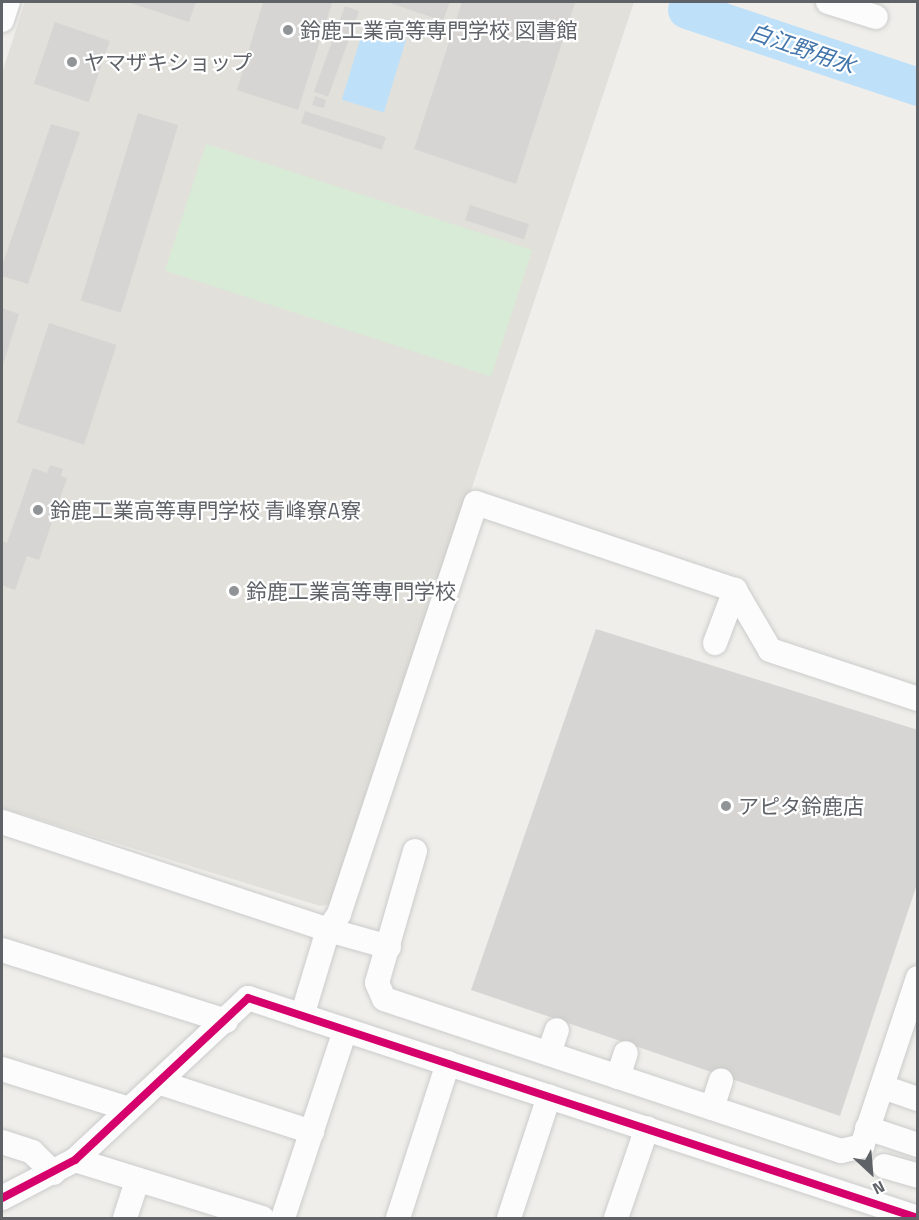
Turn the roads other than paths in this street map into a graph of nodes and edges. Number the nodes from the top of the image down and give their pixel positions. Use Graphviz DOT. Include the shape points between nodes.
graph roads {
  1 [pos="8,2"];
  2 [pos="828,2"];
  3 [pos="876,17"];
  4 [pos="2,20"];
  5 [pos="735,590"];
  6 [pos="715,643"];
  7 [pos="918,699"];
  8 [pos="2,822"];
  9 [pos="415,851"];
  10 [pos="328,930"];
  11 [pos="389,947"];
  12 [pos="2,950"];
  13 [pos="918,978"];
  14 [pos="302,1016"];
  15 [pos="226,1021"];
  16 [pos="345,1030"];
  17 [pos="557,1030"];
  18 [pos="549,1053"];
  19 [pos="626,1053"];
  20 [pos="448,1063"];
  21 [pos="2,1069"];
  22 [pos="618,1077"];
  23 [pos="721,1080"];
  24 [pos="161,1083"];
  25 [pos="883,1087"];
  26 [pos="549,1096"];
  27 [pos="918,1099"];
  28 [pos="712,1108"];
  29 [pos="129,1109"];
  30 [pos="646,1128"];
  31 [pos="867,1128"];
  32 [pos="312,1132"];
  33 [pos="2,1142"];
  34 [pos="918,1145"];
  35 [pos="75,1160"];
  36 [pos="884,1166"];
  37 [pos="54,1173"];
  38 [pos="918,1176"];
  39 [pos="137,1180"];
  40 [pos="2,1198"];
  41 [pos="125,1218"];
  42 [pos="262,1218"];
  43 [pos="283,1218"];
  44 [pos="398,1218"];
  45 [pos="509,1218"];
  46 [pos="616,1218"];
  47 [pos="918,1218"];
  1 -- 4 [label="street"];
  2 -- 3 [label="street"];
  5 -- 6 [label="street"];
  5 -- 7 [label="street" via="770,650"];
  5 -- 10 [label="street" via="476,503 339,914"];
  8 -- 10 [label="street"];
  9 -- 11 [label="street"];
  10 -- 11 [label="street"];
  10 -- 14 [label="street"];
  11 -- 18 [label="street" via="377,983 384,999 458,1014"];
  12 -- 15 [label="street"];
  13 -- 25 [label="street" via="887,1049"];
  14 -- 15 [label="street" via="248,998"];
  14 -- 16 [label="street"];
  15 -- 24 [label="street"];
  16 -- 20 [label="street"];
  16 -- 32 [label="street"];
  17 -- 18 [label="street"];
  18 -- 22 [label="street"];
  19 -- 22 [label="street"];
  20 -- 26 [label="street"];
  20 -- 44 [label="street"];
  21 -- 29 [label="street"];
  22 -- 28 [label="street"];
  23 -- 28 [label="street"];
  24 -- 29 [label="street"];
  24 -- 32 [label="street"];
  25 -- 27 [label="street"];
  25 -- 31 [label="street"];
  26 -- 30 [label="street"];
  26 -- 45 [label="street"];
  28 -- 31 [label="street" via="841,1151 862,1146"];
  29 -- 35 [label="street"];
  30 -- 46 [label="street"];
  30 -- 47 [label="street"];
  31 -- 34 [label="street"];
  32 -- 43 [label="street"];
  33 -- 37 [label="street" via="32,1152"];
  35 -- 37 [label="street"];
  35 -- 39 [label="street"];
  36 -- 38 [label="street"];
  37 -- 40 [label="street"];
  39 -- 41 [label="street"];
  39 -- 42 [label="street"];
}
